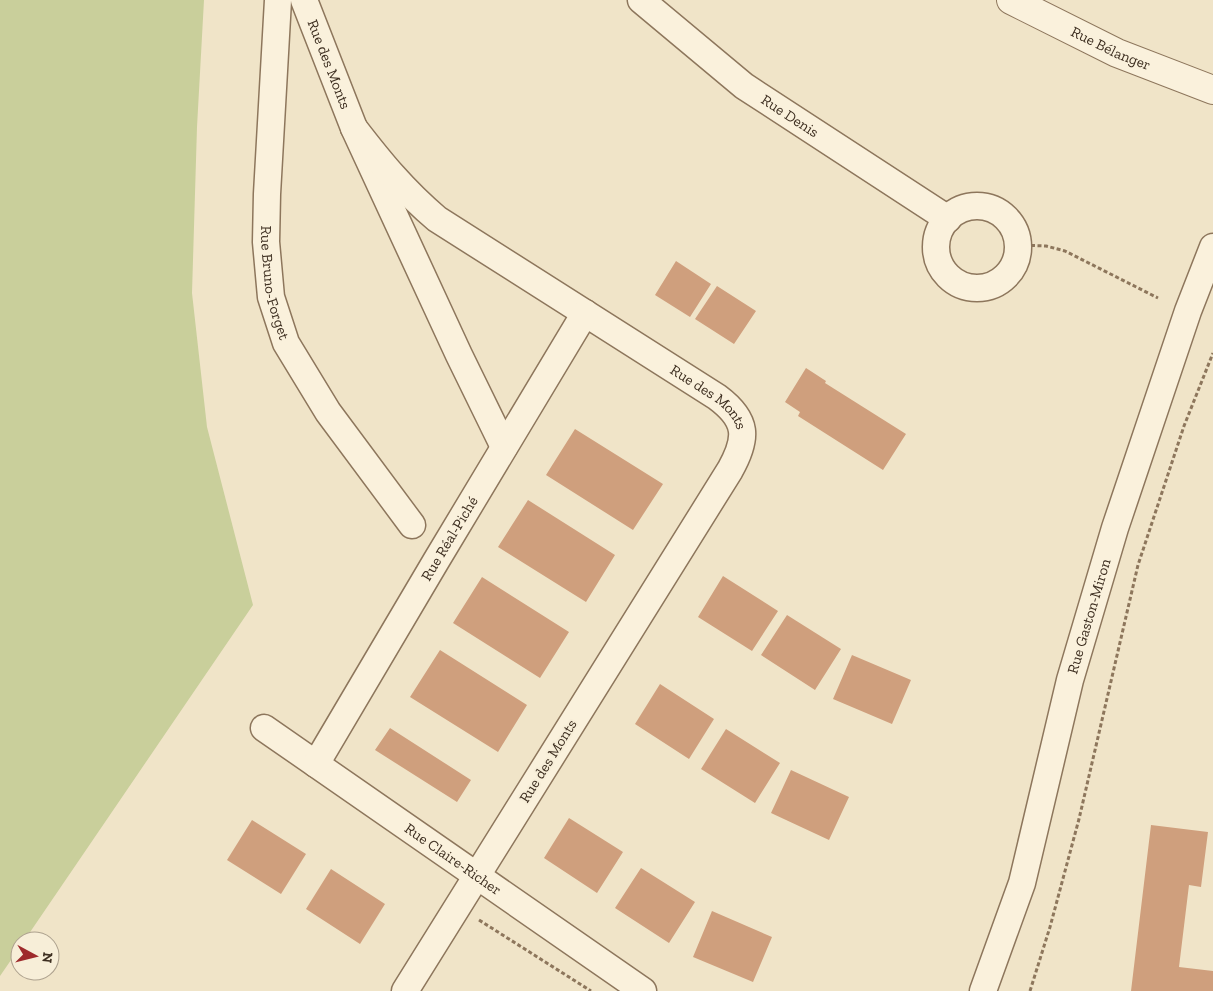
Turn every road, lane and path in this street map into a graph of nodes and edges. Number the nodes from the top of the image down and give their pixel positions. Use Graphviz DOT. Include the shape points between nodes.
graph roads {
  1 [pos="278,0"];
  2 [pos="304,0"];
  3 [pos="641,0"];
  4 [pos="1011,0"];
  5 [pos="1213,90"];
  6 [pos="354,128"];
  7 [pos="948,219"];
  8 [pos="1018,245"];
  9 [pos="1213,247"];
  10 [pos="1158,298"];
  11 [pos="585,313"];
  12 [pos="1213,353"];
  13 [pos="504,446"];
  14 [pos="412,525"];
  15 [pos="264,728"];
  16 [pos="316,764"];
  17 [pos="476,875"];
  18 [pos="457,906"];
  19 [pos="405,991"];
  20 [pos="591,991"];
  21 [pos="643,991"];
  22 [pos="983,991"];
  23 [pos="1030,991"];
  1 -- 14 [label="street, Rue Bruno-Forget" via="266,242 271,297 286,343 328,412"];
  2 -- 6 [label="street, Rue des Monts"];
  3 -- 7 [label="street, Rue Denis" via="744,86"];
  4 -- 5 [label="street, Rue Bélanger" via="1117,53"];
  6 -- 11 [label="street, Rue des Monts" via="388,172 437,219"];
  6 -- 13 [label="street, Rue des Monts"];
  7 -- 8 [label="street" via="959,210 985,207 1008,220 1016,232"];
  7 -- 8 [label="street" via="936,243 937,256 942,269 963,286 989,287 1002,281 1011,271"];
  8 -- 10 [label="path" via="1046,246 1065,251"];
  9 -- 22 [label="street, Rue Gaston-Miron" via="1188,311 1106,556 1070,680 1022,883"];
  11 -- 13 [label="street, Rue Réal-Piché"];
  11 -- 17 [label="street, Rue des Monts" via="726,404 738,418 743,443 730,470"];
  12 -- 23 [label="path" via="1184,426 1138,565 1079,819"];
  13 -- 16 [label="street, Rue Réal-Piché"];
  15 -- 16 [label="street, Rue Claire-Richer"];
  16 -- 17 [label="street, Rue Claire-Richer"];
  17 -- 18 [label="street, Rue des Monts"];
  17 -- 21 [label="street, Rue Claire-Richer"];
  18 -- 19 [label="street, Rue des Monts"];
  18 -- 20 [label="path"];
}
